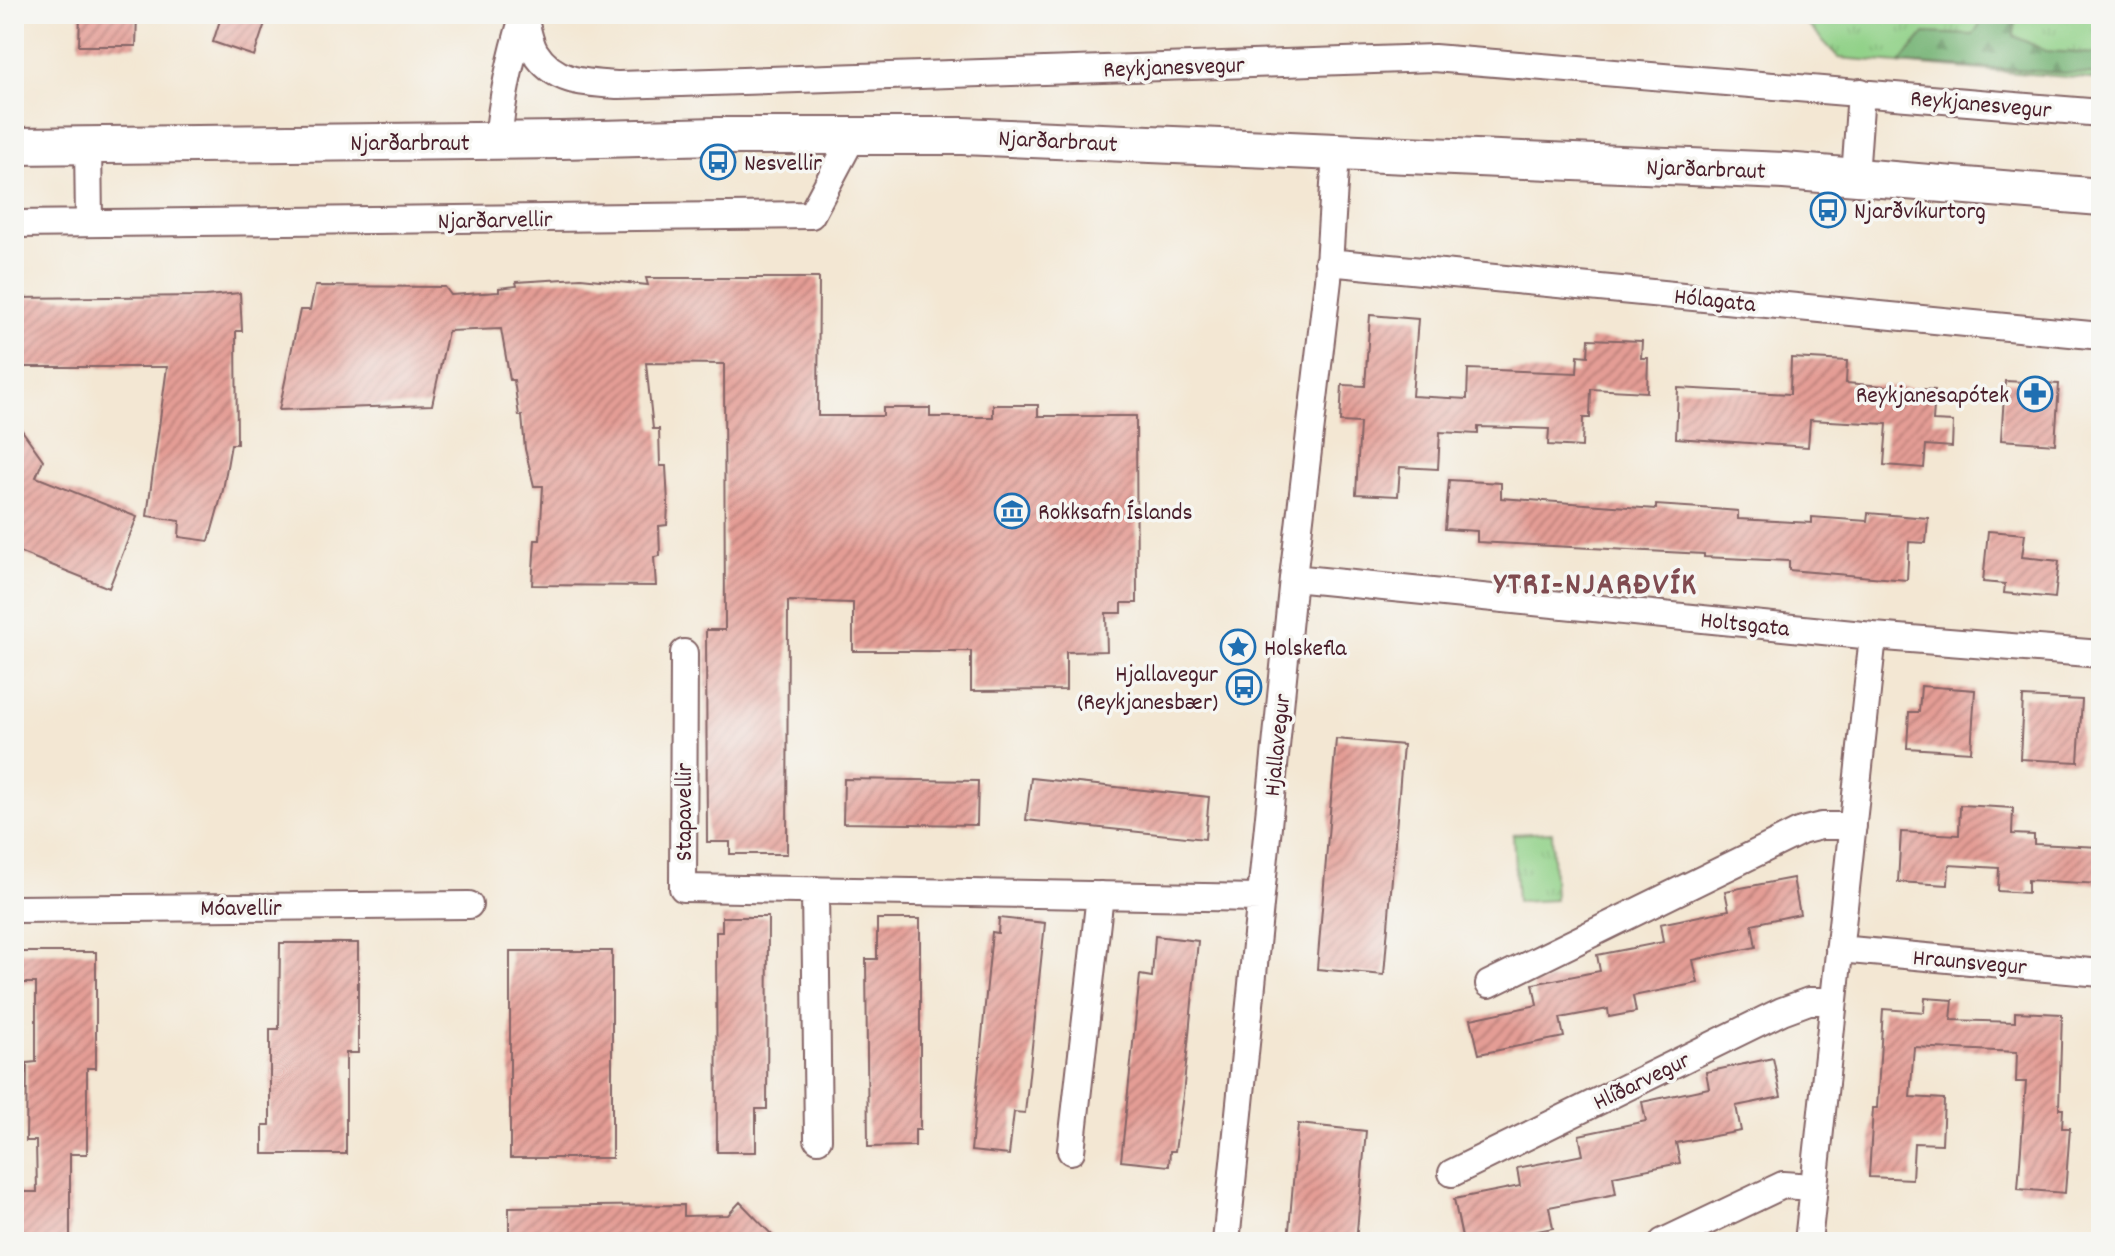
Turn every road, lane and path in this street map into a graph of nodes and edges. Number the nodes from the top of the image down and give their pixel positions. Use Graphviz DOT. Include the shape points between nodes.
graph roads {
  1 [pos="524,15"];
  2 [pos="1861,92"];
  3 [pos="2101,113"];
  4 [pos="853,136"];
  5 [pos="498,141"];
  6 [pos="88,144"];
  7 [pos="14,146"];
  8 [pos="1336,153"];
  9 [pos="1855,177"];
  10 [pos="2101,197"];
  11 [pos="89,223"];
  12 [pos="14,224"];
  13 [pos="1328,262"];
  14 [pos="2101,336"];
  15 [pos="1293,578"];
  16 [pos="1873,636"];
  17 [pos="684,653"];
  18 [pos="2101,654"];
  19 [pos="1853,826"];
  20 [pos="815,890"];
  21 [pos="1100,895"];
  22 [pos="1260,898"];
  23 [pos="469,905"];
  24 [pos="14,909"];
  25 [pos="1839,949"];
  26 [pos="2101,973"];
  27 [pos="1489,984"];
  28 [pos="1833,1001"];
  29 [pos="818,1139"];
  30 [pos="1071,1151"];
  31 [pos="1452,1173"];
  32 [pos="1813,1187"];
  33 [pos="1226,1242"];
  34 [pos="1663,1242"];
  35 [pos="1808,1242"];
  1 -- 2 [label="street, Reykjanesvegur" via="534,51 551,69 574,82 619,85 1434,58"];
  1 -- 5 [label="street" via="502,98"];
  2 -- 3 [label="street, Reykjanesvegur"];
  2 -- 9 [label="street"];
  4 -- 5 [label="main road, Njarðarbraut"];
  4 -- 8 [label="main road, Njarðarbraut"];
  4 -- 11 [label="street, Njarðarvellir" via="811,215"];
  5 -- 6 [label="main road, Njarðarbraut"];
  6 -- 7 [label="main road, Njarðarbraut"];
  6 -- 11 [label="street"];
  8 -- 9 [label="main road, Njarðarbraut"];
  8 -- 13 [label="street, Hjallavegur"];
  9 -- 10 [label="main road, Njarðarbraut"];
  11 -- 12 [label="street, Njarðarvellir"];
  13 -- 14 [label="street, Hólagata"];
  13 -- 15 [label="street, Hjallavegur"];
  15 -- 16 [label="street, Holtsgata"];
  15 -- 22 [label="street, Hjallavegur"];
  16 -- 18 [label="street, Holtsgata"];
  16 -- 19 [label="street"];
  17 -- 20 [label="street, Stapavellir" via="683,888"];
  19 -- 25 [label="street"];
  19 -- 27 [label="street" via="1801,831"];
  20 -- 21 [label="street, Stapavellir"];
  20 -- 29 [label="street"];
  21 -- 22 [label="street, Stapavellir"];
  21 -- 30 [label="street"];
  22 -- 33 [label="street, Hjallavegur"];
  23 -- 24 [label="street, Móavellir"];
  25 -- 26 [label="street, Hraunsvegur"];
  25 -- 28 [label="street"];
  28 -- 31 [label="street, Hlíðarvegur" via="1809,1001 1782,1011"];
  28 -- 32 [label="street"];
  32 -- 34 [label="street" via="1783,1185"];
  32 -- 35 [label="street"];
}
